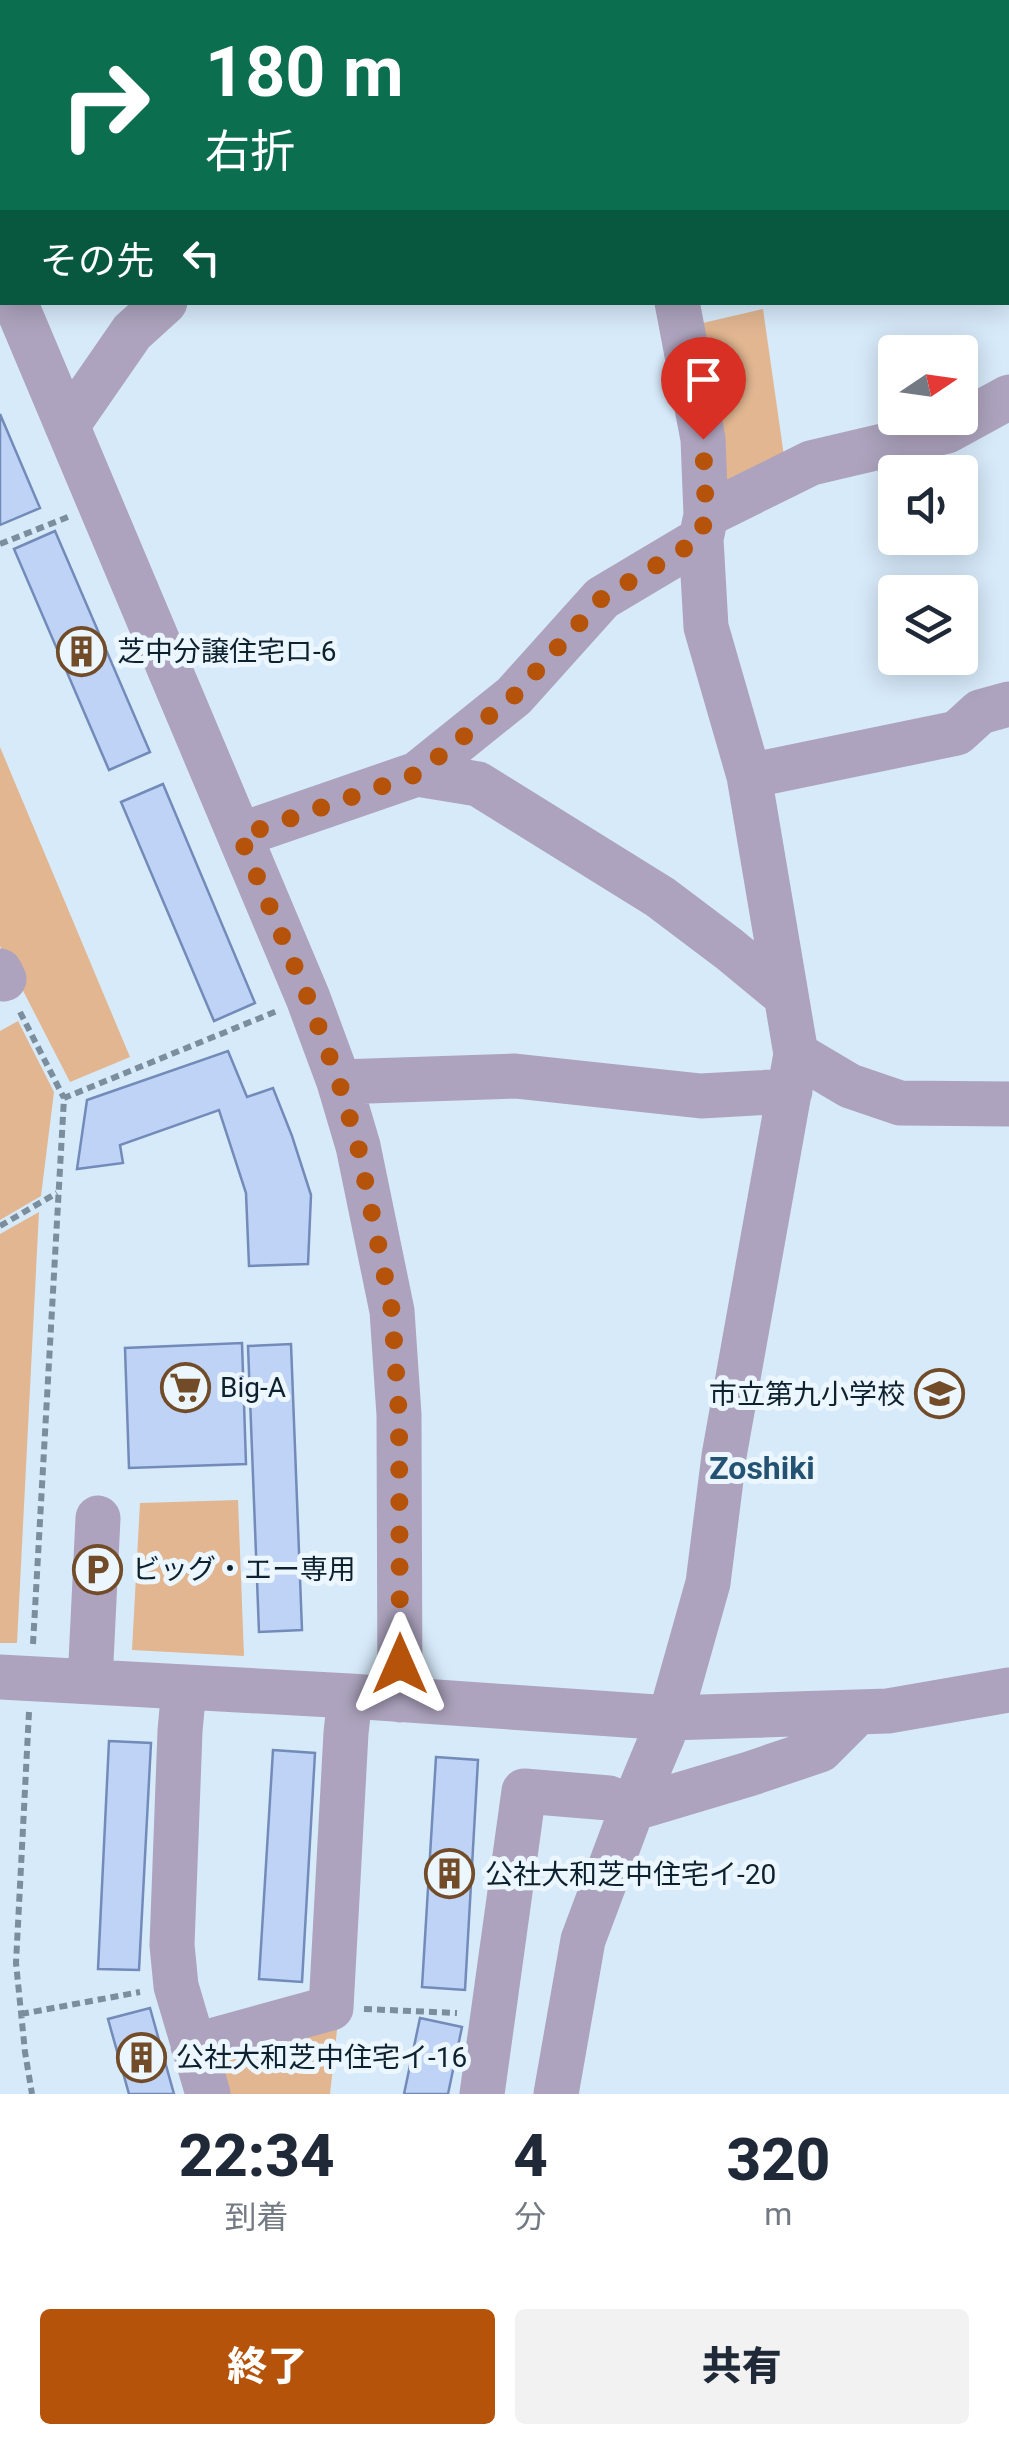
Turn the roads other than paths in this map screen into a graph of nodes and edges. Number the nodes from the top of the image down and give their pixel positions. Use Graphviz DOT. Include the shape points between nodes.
graph roads {
  1 [pos="16,305"];
  2 [pos="162,305"];
  3 [pos="678,305"];
  4 [pos="1009,397"];
  5 [pos="68,426"];
  6 [pos="703,527"];
  7 [pos="1009,704"];
  8 [pos="417,774"];
  9 [pos="749,776"];
  10 [pos="240,836"];
  11 [pos="786,996"];
  12 [pos="793,1073"];
  13 [pos="339,1082"];
  14 [pos="1009,1104"];
  15 [pos="98,1518"];
  16 [pos="15,1678"];
  17 [pos="90,1682"];
  18 [pos="184,1687"];
  19 [pos="1009,1690"];
  20 [pos="350,1696"];
  21 [pos="400,1700"];
  22 [pos="858,1712"];
  23 [pos="670,1718"];
  24 [pos="632,1809"];
  25 [pos="193,2046"];
  26 [pos="208,2094"];
  27 [pos="482,2094"];
  28 [pos="556,2094"];
  1 -- 5 [label="street"];
  2 -- 5 [label="street" via="132,332"];
  3 -- 6 [label="street" via="703,439"];
  4 -- 6 [label="street" via="947,431 811,462"];
  5 -- 10 [label="street"];
  6 -- 8 [label="street" via="602,598 514,696"];
  6 -- 9 [label="street" via="706,627"];
  7 -- 9 [label="street" via="980,712 957,733"];
  8 -- 10 [label="street"];
  8 -- 11 [label="street" via="478,784 660,898"];
  9 -- 11 [label="street"];
  10 -- 13 [label="street"];
  11 -- 12 [label="street"];
  12 -- 13 [label="street" via="700,1096 515,1076"];
  12 -- 14 [label="street" via="900,1102"];
  12 -- 23 [label="street" via="724,1456 708,1583"];
  13 -- 21 [label="street" via="392,1311"];
  15 -- 17 [label="street"];
  16 -- 17 [label="street"];
  17 -- 18 [label="street"];
  18 -- 20 [label="street"];
  18 -- 25 [label="street" via="172,1945"];
  19 -- 22 [label="street"];
  20 -- 21 [label="street"];
  20 -- 25 [label="street" via="331,2008"];
  21 -- 23 [label="street"];
  22 -- 23 [label="street"];
  22 -- 24 [label="street" via="820,1750"];
  23 -- 24 [label="street"];
  24 -- 27 [label="street" via="609,1798 524,1791"];
  24 -- 28 [label="street" via="583,1940"];
  25 -- 26 [label="street"];
}
